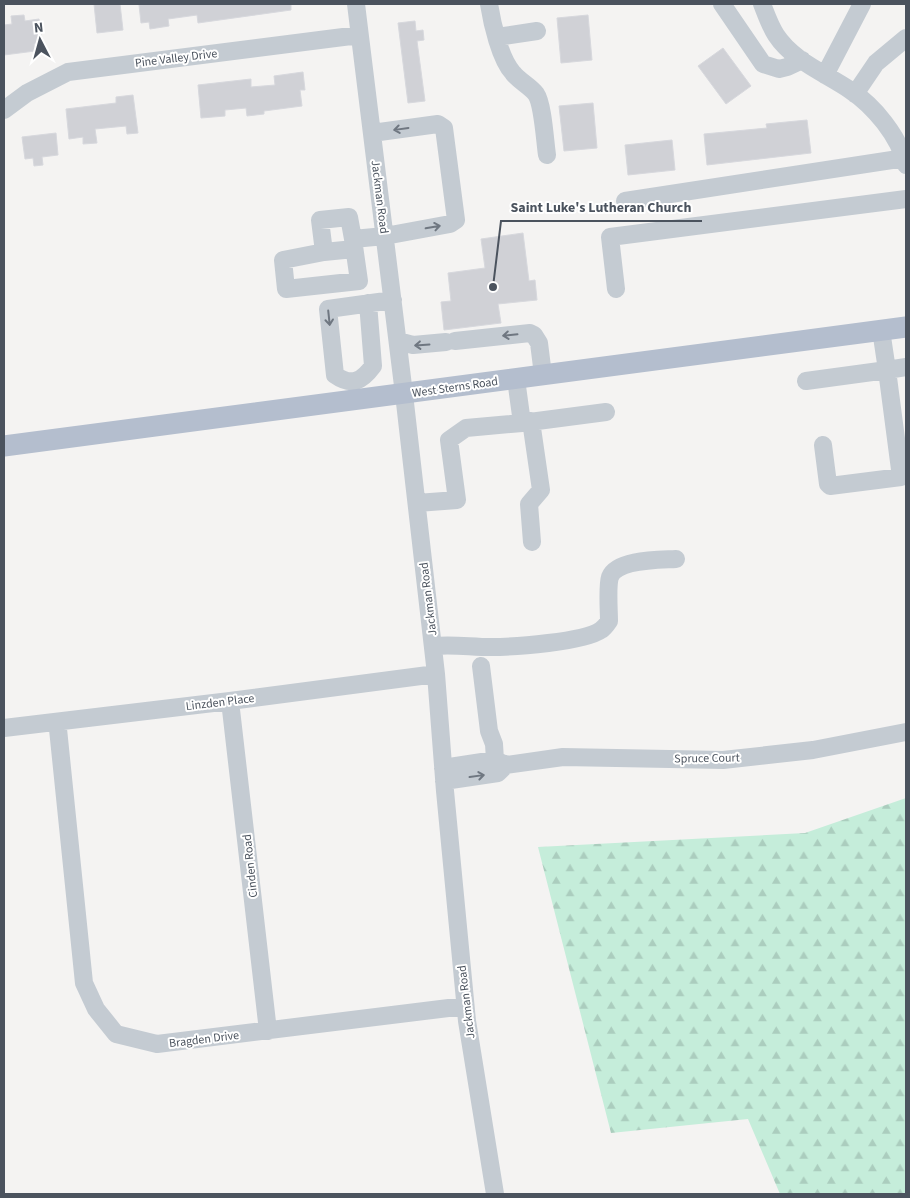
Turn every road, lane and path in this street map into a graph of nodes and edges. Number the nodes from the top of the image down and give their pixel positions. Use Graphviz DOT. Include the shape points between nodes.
graph roads {
  1 [pos="356,4"];
  2 [pos="489,4"];
  3 [pos="722,4"];
  4 [pos="762,4"];
  5 [pos="862,4"];
  6 [pos="537,31"];
  7 [pos="359,34"];
  8 [pos="497,37"];
  9 [pos="906,38"];
  10 [pos="802,60"];
  11 [pos="825,75"];
  12 [pos="855,94"];
  13 [pos="4,110"];
  14 [pos="372,133"];
  15 [pos="547,155"];
  16 [pos="905,162"];
  17 [pos="906,199"];
  18 [pos="625,201"];
  19 [pos="385,236"];
  20 [pos="354,244"];
  21 [pos="324,252"];
  22 [pos="616,289"];
  23 [pos="393,300"];
  24 [pos="368,303"];
  25 [pos="906,327"];
  26 [pos="881,330"];
  27 [pos="398,341"];
  28 [pos="906,367"];
  29 [pos="887,370"];
  30 [pos="543,375"];
  31 [pos="516,379"];
  32 [pos="806,380"];
  33 [pos="404,394"];
  34 [pos="606,412"];
  35 [pos="526,422"];
  36 [pos="823,445"];
  37 [pos="4,446"];
  38 [pos="904,476"];
  39 [pos="417,503"];
  40 [pos="532,542"];
  41 [pos="676,559"];
  42 [pos="433,646"];
  43 [pos="481,666"];
  44 [pos="436,674"];
  45 [pos="230,701"];
  46 [pos="56,722"];
  47 [pos="4,728"];
  48 [pos="906,732"];
  49 [pos="500,762"];
  50 [pos="444,774"];
  51 [pos="465,1006"];
  52 [pos="268,1031"];
  53 [pos="495,1194"];
  1 -- 7 [label="street, Jackman Road"];
  2 -- 8 [label="street"];
  3 -- 10 [label="street" via="763,64 779,69"];
  4 -- 10 [label="street" via="776,36"];
  5 -- 11 [label="street"];
  6 -- 8 [label="street"];
  7 -- 13 [label="street, Pine Valley Drive" via="68,72 27,93"];
  7 -- 14 [label="street, Jackman Road"];
  8 -- 15 [label="street" via="512,72 537,95"];
  9 -- 12 [label="street" via="876,63"];
  10 -- 11 [label="street"];
  11 -- 12 [label="street"];
  12 -- 16 [label="street" via="884,124"];
  14 -- 19 [label="street, Jackman Road"];
  19 -- 14 [label="street, one-way" via="450,224 456,217 444,128 438,124"];
  16 -- 18 [label="street"];
  17 -- 22 [label="street" via="610,237"];
  19 -- 20 [label="street"];
  19 -- 23 [label="street, Jackman Road"];
  20 -- 21 [label="street"];
  20 -- 21 [label="street" via="349,217 320,220"];
  20 -- 21 [label="street" via="359,280 286,289 283,260"];
  23 -- 24 [label="street"];
  23 -- 27 [label="street, Jackman Road"];
  25 -- 26 [label="main road, West Sterns Road"];
  26 -- 29 [label="street"];
  26 -- 30 [label="main road, West Sterns Road"];
  30 -- 27 [label="street, one-way" via="539,343 530,333 413,346"];
  27 -- 33 [label="street, Jackman Road"];
  28 -- 29 [label="street"];
  29 -- 32 [label="street"];
  29 -- 38 [label="street"];
  30 -- 31 [label="main road, West Sterns Road"];
  31 -- 33 [label="main road, West Sterns Road"];
  31 -- 35 [label="street"];
  33 -- 37 [label="main road, West Sterns Road"];
  33 -- 39 [label="street, Jackman Road"];
  34 -- 35 [label="street"];
  35 -- 39 [label="street" via="466,428 449,440 457,500"];
  35 -- 40 [label="street" via="541,490 529,504"];
  36 -- 38 [label="street" via="830,486"];
  39 -- 42 [label="street, Jackman Road"];
  41 -- 42 [label="street" via="617,568 610,577 609,621 601,630 570,640 509,646"];
  42 -- 44 [label="street, Jackman Road"];
  43 -- 49 [label="street" via="489,731"];
  44 -- 45 [label="street, Linzden Place"];
  44 -- 50 [label="street, Jackman Road"];
  45 -- 46 [label="street, Linzden Place"];
  45 -- 52 [label="street, Cinden Road"];
  46 -- 47 [label="street, Linzden Place"];
  46 -- 52 [label="street, Bragden Drive" via="84,983 96,1009 116,1034 157,1044"];
  48 -- 49 [label="street, Spruce Court" via="813,750 723,760 563,757"];
  49 -- 50 [label="street, Spruce Court" via="498,773"];
  50 -- 51 [label="street, Jackman Road"];
  51 -- 52 [label="street, Bragden Drive"];
  51 -- 53 [label="street, Jackman Road"];
}
